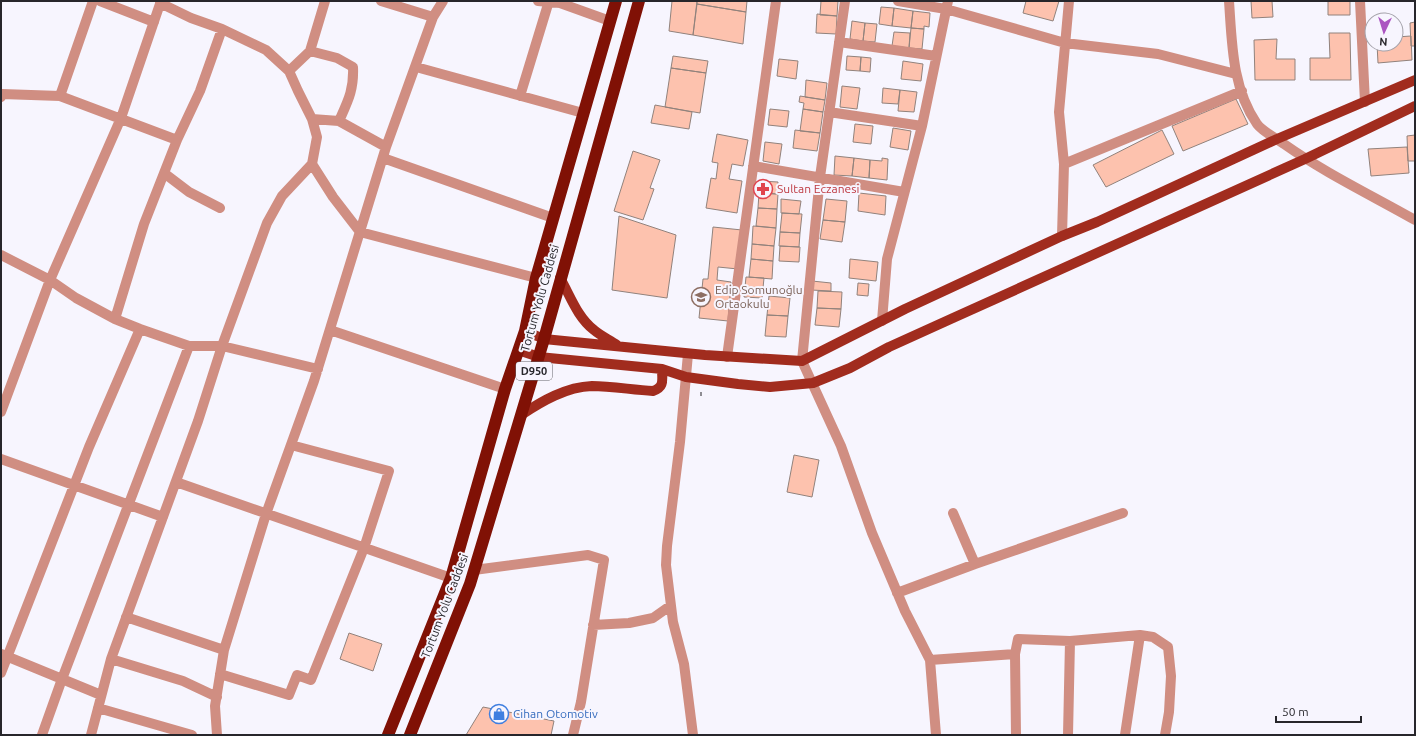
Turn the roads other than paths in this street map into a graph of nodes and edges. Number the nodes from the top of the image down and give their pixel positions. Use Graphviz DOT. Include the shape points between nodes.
graph roads {
  1 [pos="94,1"];
  2 [pos="100,1"];
  3 [pos="324,1"];
  4 [pos="381,1"];
  5 [pos="444,1"];
  6 [pos="538,1"];
  7 [pos="616,1"];
  8 [pos="638,1"];
  9 [pos="776,1"];
  10 [pos="845,1"];
  11 [pos="898,1"];
  12 [pos="1069,1"];
  13 [pos="1229,1"];
  14 [pos="1360,1"];
  15 [pos="160,2"];
  16 [pos="549,2"];
  17 [pos="947,5"];
  18 [pos="433,17"];
  19 [pos="610,21"];
  20 [pos="154,22"];
  21 [pos="222,29"];
  22 [pos="839,42"];
  23 [pos="1065,43"];
  24 [pos="310,51"];
  25 [pos="936,56"];
  26 [pos="416,67"];
  27 [pos="289,71"];
  28 [pos="1236,74"];
  29 [pos="1415,80"];
  30 [pos="1242,91"];
  31 [pos="1,94"];
  32 [pos="60,96"];
  33 [pos="520,96"];
  34 [pos="1365,102"];
  35 [pos="1415,106"];
  36 [pos="829,112"];
  37 [pos="583,113"];
  38 [pos="121,118"];
  39 [pos="312,119"];
  40 [pos="339,121"];
  41 [pos="922,126"];
  42 [pos="1277,139"];
  43 [pos="177,140"];
  44 [pos="386,147"];
  45 [pos="383,158"];
  46 [pos="1305,159"];
  47 [pos="312,164"];
  48 [pos="1064,164"];
  49 [pos="753,166"];
  50 [pos="164,173"];
  51 [pos="820,177"];
  52 [pos="904,192"];
  53 [pos="220,208"];
  54 [pos="553,218"];
  55 [pos="1415,220"];
  56 [pos="360,232"];
  57 [pos="1062,236"];
  58 [pos="1,255"];
  59 [pos="536,278"];
  60 [pos="560,278"];
  61 [pos="50,280"];
  62 [pos="115,319"];
  63 [pos="882,321"];
  64 [pos="140,329"];
  65 [pos="330,330"];
  66 [pos="525,331"];
  67 [pos="544,339"];
  68 [pos="189,346"];
  69 [pos="222,346"];
  70 [pos="621,347"];
  71 [pos="518,350"];
  72 [pos="688,354"];
  73 [pos="539,357"];
  74 [pos="727,357"];
  75 [pos="802,361"];
  76 [pos="318,369"];
  77 [pos="662,369"];
  78 [pos="686,377"];
  79 [pos="813,383"];
  80 [pos="505,389"];
  81 [pos="1,412"];
  82 [pos="521,415"];
  83 [pos="291,445"];
  84 [pos="1,459"];
  85 [pos="176,482"];
  86 [pos="74,486"];
  87 [pos="128,505"];
  88 [pos="953,513"];
  89 [pos="1123,513"];
  90 [pos="266,514"];
  91 [pos="163,517"];
  92 [pos="364,548"];
  93 [pos="975,564"];
  94 [pos="474,570"];
  95 [pos="451,578"];
  96 [pos="897,593"];
  97 [pos="670,606"];
  98 [pos="126,617"];
  99 [pos="594,625"];
  100 [pos="1140,635"];
  101 [pos="1070,641"];
  102 [pos="224,650"];
  103 [pos="1015,654"];
  104 [pos="4,655"];
  105 [pos="111,659"];
  106 [pos="930,660"];
  107 [pos="1,673"];
  108 [pos="220,674"];
  109 [pos="62,679"];
  110 [pos="101,695"];
  111 [pos="217,697"];
  112 [pos="98,708"];
  113 [pos="42,735"];
  114 [pos="90,735"];
  115 [pos="192,735"];
  116 [pos="217,735"];
  117 [pos="388,735"];
  118 [pos="410,735"];
  119 [pos="573,735"];
  120 [pos="693,735"];
  121 [pos="936,735"];
  122 [pos="1016,735"];
  123 [pos="1068,735"];
  124 [pos="1125,735"];
  125 [pos="1165,735"];
  1 -- 32 [label="street"];
  2 -- 20 [label="street"];
  3 -- 24 [label="street"];
  4 -- 18 [label="street"];
  5 -- 18 [label="street"];
  6 -- 16 [label="street"];
  7 -- 19 [label="highway, Tortum Yolu Caddesi / D950"];
  8 -- 60 [label="highway, Tortum Yolu Caddesi / D950"];
  9 -- 49 [label="street"];
  10 -- 22 [label="street"];
  11 -- 17 [label="street"];
  12 -- 23 [label="street"];
  13 -- 28 [label="street"];
  14 -- 34 [label="street"];
  15 -- 20 [label="street"];
  15 -- 21 [label="street" via="191,18"];
  16 -- 19 [label="street" via="560,3"];
  16 -- 33 [label="street"];
  17 -- 23 [label="street"];
  17 -- 25 [label="street"];
  18 -- 26 [label="street"];
  19 -- 37 [label="highway, Tortum Yolu Caddesi / D950"];
  20 -- 38 [label="street"];
  21 -- 27 [label="street" via="266,50"];
  21 -- 43 [label="street" via="200,91"];
  22 -- 25 [label="street"];
  22 -- 36 [label="street"];
  23 -- 28 [label="street" via="1158,54"];
  23 -- 48 [label="street" via="1059,112"];
  24 -- 27 [label="street"];
  24 -- 40 [label="street" via="337,58 353,67 354,81"];
  25 -- 41 [label="street"];
  26 -- 33 [label="street"];
  26 -- 44 [label="street"];
  27 -- 39 [label="street"];
  28 -- 30 [label="street"];
  29 -- 34 [label="main road"];
  30 -- 42 [label="street" via="1258,125"];
  30 -- 48 [label="street"];
  31 -- 32 [label="street"];
  32 -- 38 [label="street"];
  33 -- 37 [label="street"];
  34 -- 42 [label="main road"];
  35 -- 46 [label="main road"];
  36 -- 41 [label="street"];
  36 -- 51 [label="street"];
  37 -- 54 [label="highway, Tortum Yolu Caddesi / D950"];
  38 -- 43 [label="street"];
  38 -- 61 [label="street"];
  39 -- 40 [label="street"];
  39 -- 47 [label="street" via="317,137"];
  40 -- 44 [label="street"];
  41 -- 52 [label="street"];
  42 -- 46 [label="street"];
  42 -- 57 [label="main road"];
  43 -- 50 [label="street"];
  44 -- 45 [label="street"];
  45 -- 54 [label="street"];
  45 -- 56 [label="street"];
  46 -- 55 [label="street"];
  46 -- 79 [label="main road"];
  47 -- 56 [label="street"];
  47 -- 69 [label="street" via="282,196 267,223"];
  48 -- 57 [label="street"];
  49 -- 51 [label="street"];
  49 -- 74 [label="street"];
  50 -- 53 [label="street" via="189,192"];
  50 -- 62 [label="street" via="144,224"];
  51 -- 52 [label="street"];
  51 -- 75 [label="street"];
  52 -- 63 [label="street" via="887,259"];
  54 -- 59 [label="highway, Tortum Yolu Caddesi / D950"];
  56 -- 59 [label="street"];
  56 -- 65 [label="street"];
  57 -- 63 [label="main road"];
  58 -- 61 [label="street"];
  59 -- 66 [label="highway, Tortum Yolu Caddesi / D950"];
  60 -- 67 [label="highway, Tortum Yolu Caddesi / D950"];
  60 -- 70 [label="main road" via="578,312 593,330"];
  61 -- 62 [label="street" via="76,298"];
  61 -- 81 [label="street"];
  62 -- 64 [label="street"];
  63 -- 75 [label="main road"];
  64 -- 68 [label="street"];
  64 -- 86 [label="street"];
  65 -- 76 [label="street"];
  65 -- 80 [label="street"];
  66 -- 67 [label="main road"];
  66 -- 71 [label="highway, Tortum Yolu Caddesi / D950"];
  67 -- 70 [label="main road"];
  67 -- 73 [label="highway, Tortum Yolu Caddesi / D950"];
  68 -- 69 [label="street"];
  68 -- 87 [label="street"];
  69 -- 76 [label="street"];
  69 -- 85 [label="street"];
  70 -- 72 [label="main road"];
  71 -- 73 [label="main road"];
  71 -- 80 [label="highway, Tortum Yolu Caddesi / D950"];
  72 -- 74 [label="main road"];
  72 -- 78 [label="street"];
  73 -- 77 [label="main road"];
  73 -- 82 [label="highway, Tortum Yolu Caddesi / D950"];
  74 -- 75 [label="main road"];
  75 -- 79 [label="street"];
  76 -- 83 [label="street"];
  77 -- 78 [label="main road"];
  77 -- 82 [label="main road" via="662,386 653,391 584,388 561,393"];
  78 -- 79 [label="main road" via="770,387"];
  78 -- 97 [label="street" via="667,546"];
  79 -- 96 [label="street" via="841,446 872,533"];
  80 -- 95 [label="highway, Tortum Yolu Caddesi / D950"];
  82 -- 94 [label="highway, Tortum Yolu Caddesi / D950"];
  83 -- 90 [label="street"];
  83 -- 92 [label="street" via="389,471"];
  84 -- 86 [label="street"];
  85 -- 90 [label="street"];
  85 -- 91 [label="street"];
  86 -- 87 [label="street"];
  86 -- 104 [label="street"];
  87 -- 91 [label="street"];
  87 -- 109 [label="street"];
  88 -- 93 [label="street"];
  89 -- 93 [label="street"];
  90 -- 92 [label="street"];
  90 -- 102 [label="street"];
  91 -- 98 [label="street"];
  92 -- 95 [label="street"];
  92 -- 108 [label="street" via="311,680 297,675 289,695"];
  93 -- 96 [label="street"];
  94 -- 99 [label="street" via="588,555 604,560"];
  94 -- 118 [label="highway, Tortum Yolu Caddesi / D950"];
  95 -- 117 [label="highway, Tortum Yolu Caddesi / D950"];
  96 -- 106 [label="street"];
  97 -- 99 [label="street" via="653,618 629,623"];
  97 -- 120 [label="street" via="684,664"];
  98 -- 102 [label="street"];
  98 -- 105 [label="street"];
  99 -- 119 [label="street"];
  100 -- 101 [label="street"];
  100 -- 124 [label="street"];
  100 -- 125 [label="street" via="1153,637 1168,648 1171,676"];
  101 -- 103 [label="street" via="1018,639"];
  101 -- 123 [label="street"];
  102 -- 108 [label="street"];
  103 -- 106 [label="street"];
  103 -- 122 [label="street"];
  104 -- 107 [label="street"];
  104 -- 109 [label="street"];
  105 -- 110 [label="street"];
  105 -- 111 [label="street" via="182,681"];
  106 -- 121 [label="street"];
  108 -- 111 [label="street"];
  109 -- 110 [label="street"];
  109 -- 113 [label="street"];
  110 -- 112 [label="street"];
  111 -- 116 [label="street"];
  112 -- 114 [label="street"];
  112 -- 115 [label="street"];
}
